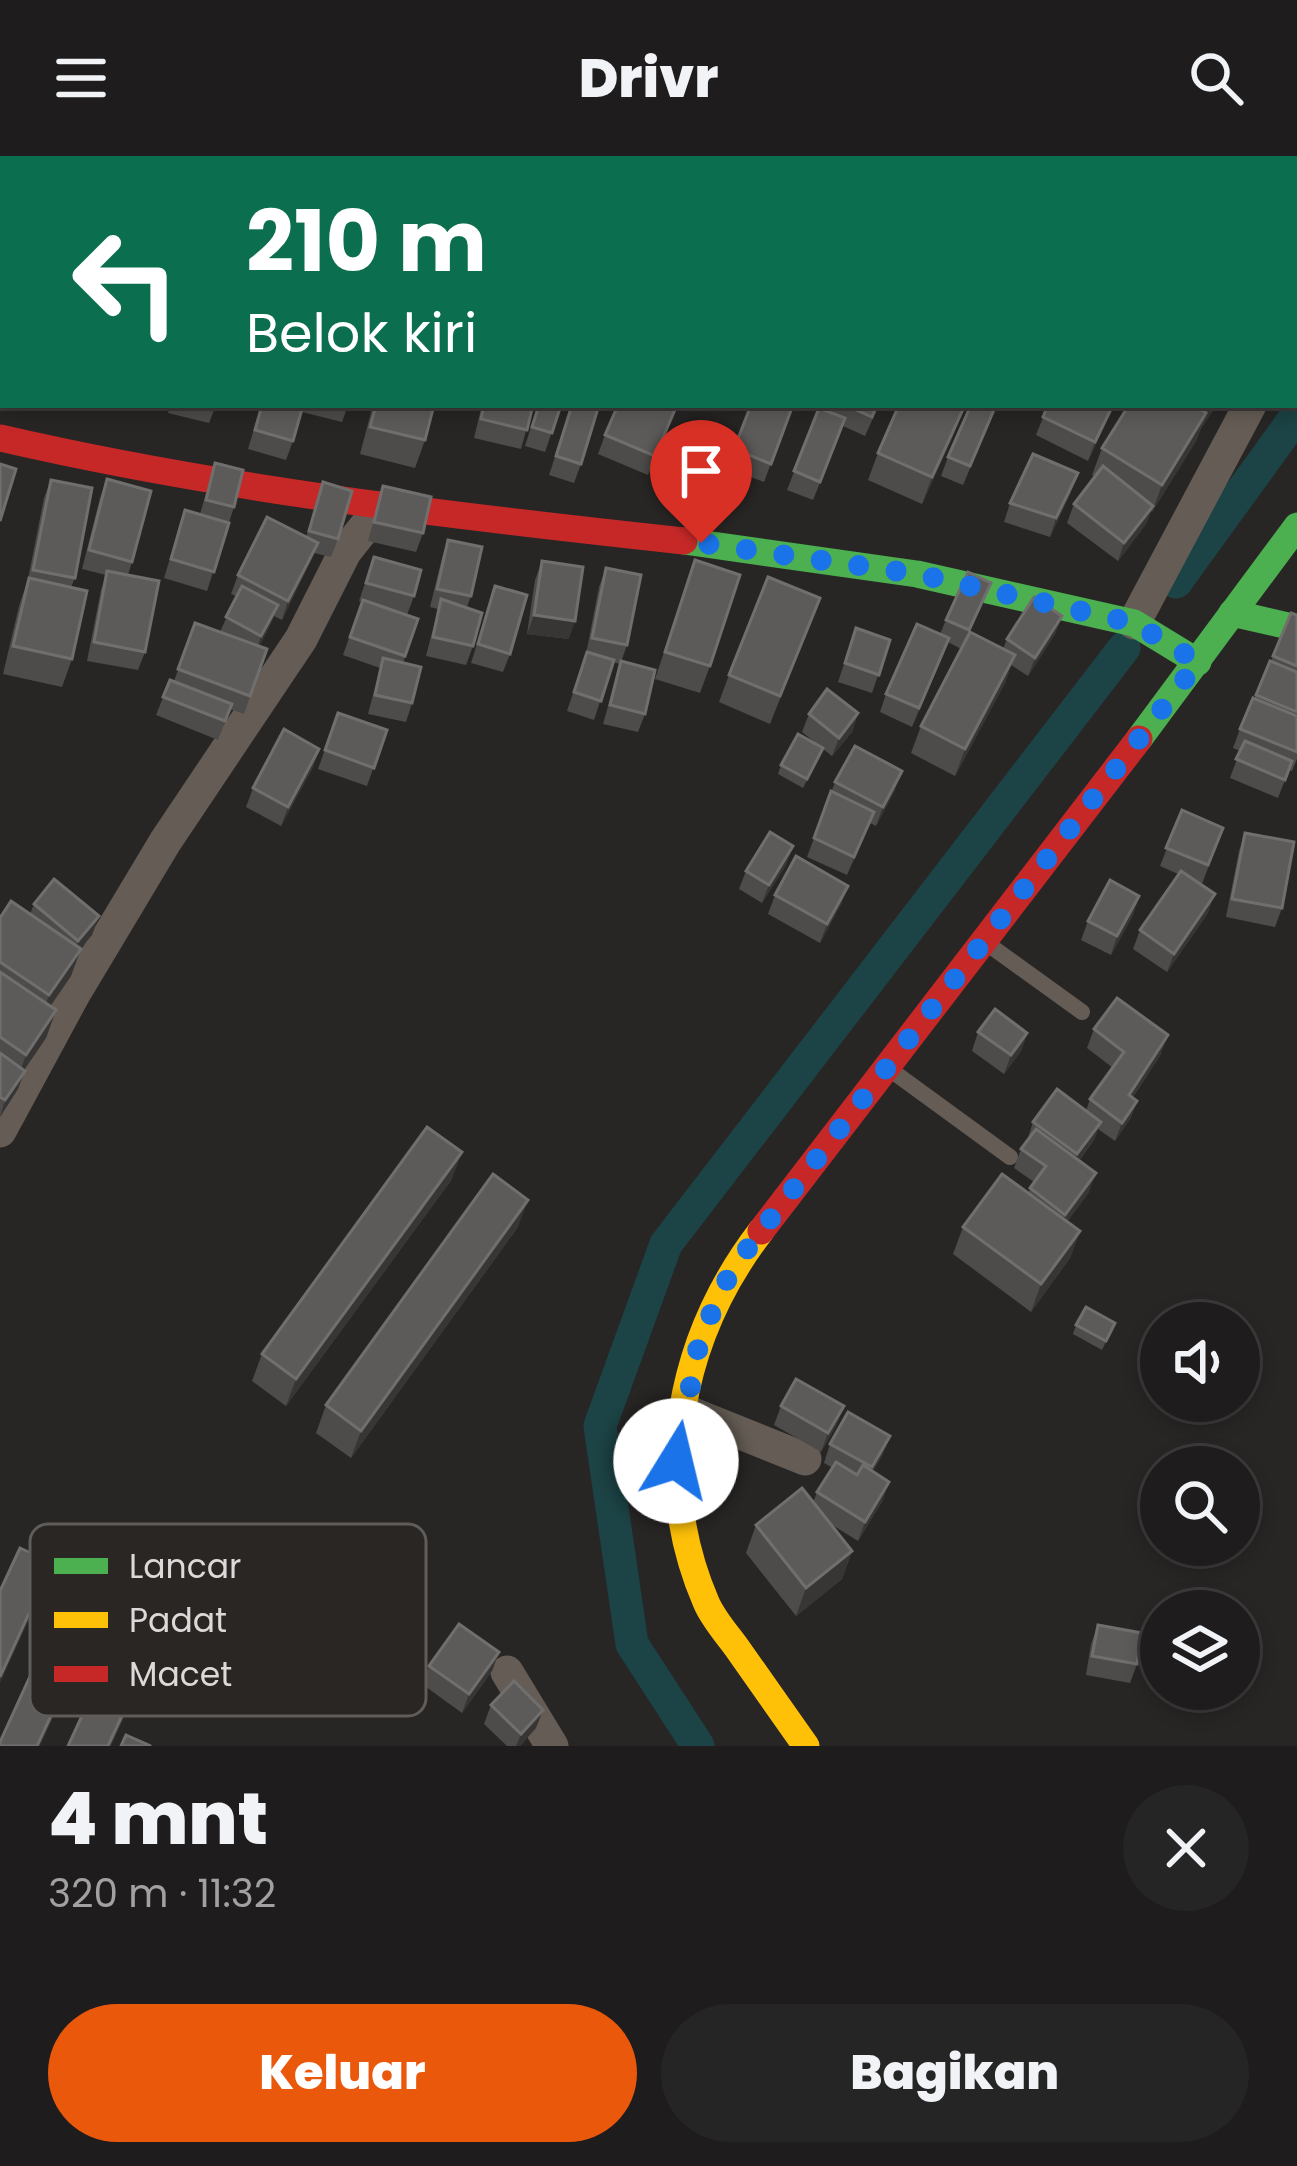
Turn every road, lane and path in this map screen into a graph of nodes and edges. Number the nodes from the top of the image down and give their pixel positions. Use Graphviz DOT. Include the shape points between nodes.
graph roads {
  1 [pos="1248,408"];
  2 [pos="0,438"];
  3 [pos="380,508"];
  4 [pos="1297,526"];
  5 [pos="1232,613"];
  6 [pos="1134,623"];
  7 [pos="1297,628"];
  8 [pos="1198,662"];
  9 [pos="985,942"];
  10 [pos="1082,1012"];
  11 [pos="887,1067"];
  12 [pos="0,1131"];
  13 [pos="1010,1157"];
  14 [pos="683,1410"];
  15 [pos="805,1459"];
  16 [pos="507,1672"];
  17 [pos="552,1746"];
  18 [pos="806,1746"];
  1 -- 6 [label="street"];
  2 -- 3 [label="street" via="116,466"];
  3 -- 6 [label="street" via="917,574"];
  3 -- 12 [label="street" via="165,842"];
  4 -- 5 [label="street"];
  5 -- 7 [label="street"];
  5 -- 8 [label="street"];
  6 -- 8 [label="street"];
  8 -- 9 [label="street"];
  9 -- 10 [label="lane"];
  9 -- 11 [label="street"];
  11 -- 13 [label="lane"];
  11 -- 14 [label="street" via="732,1269 700,1338"];
  14 -- 15 [label="street"];
  14 -- 18 [label="street" via="676,1461 682,1534 709,1607"];
  16 -- 17 [label="street"];
}
